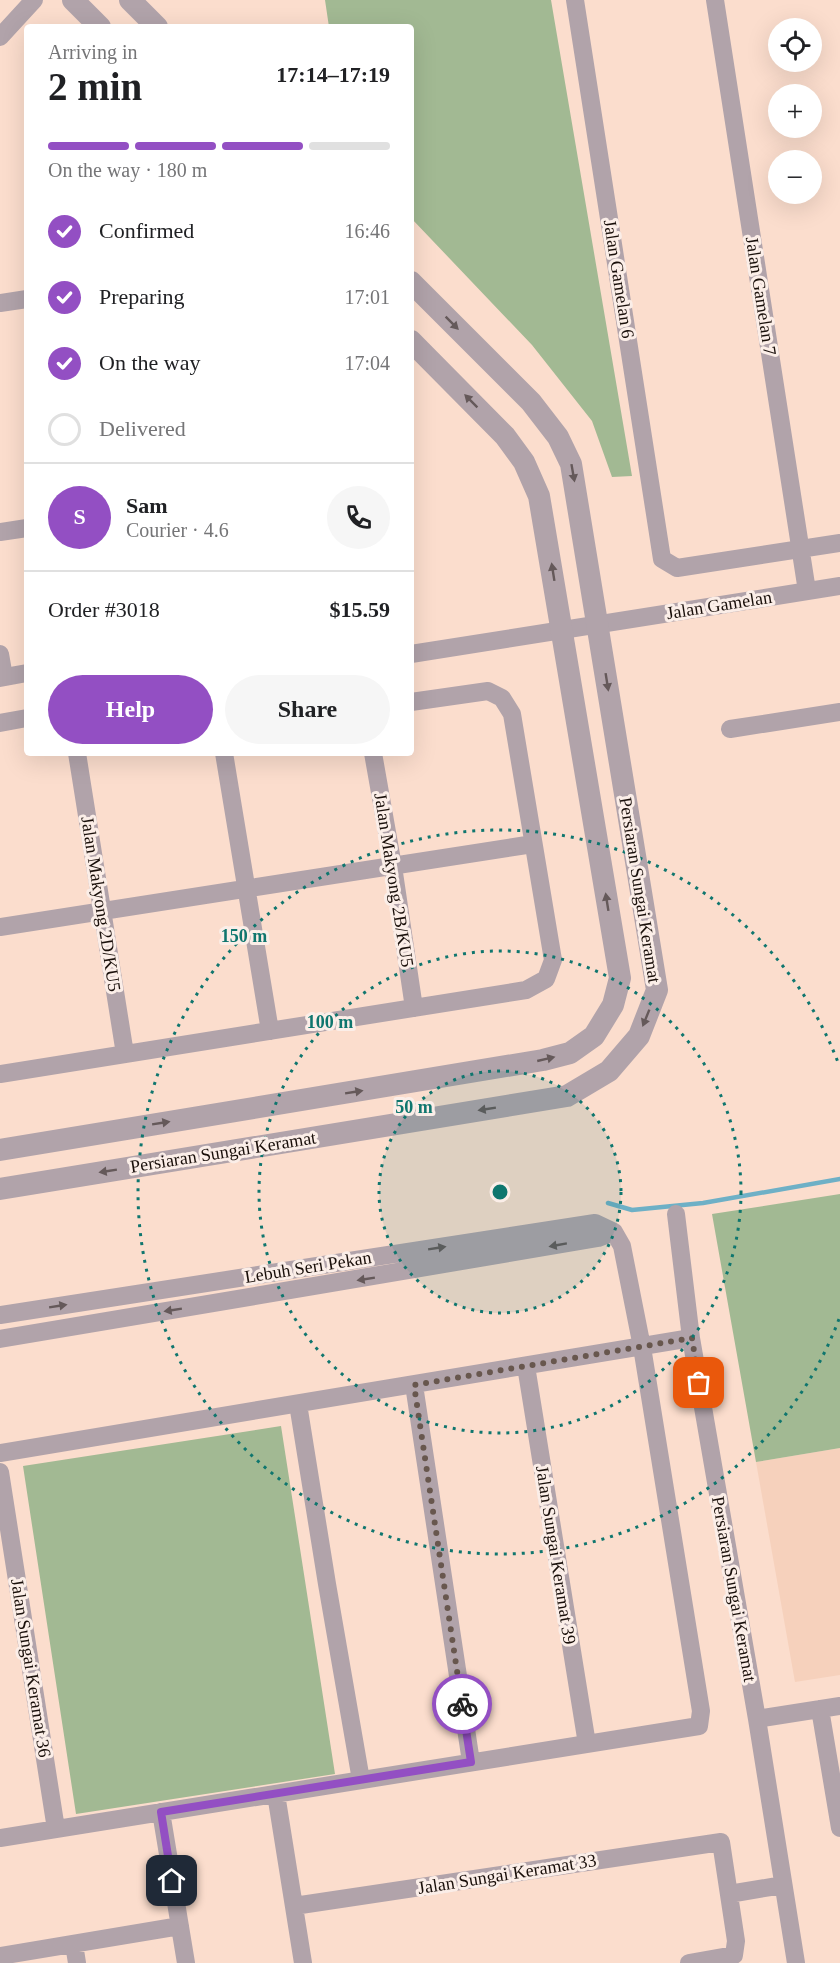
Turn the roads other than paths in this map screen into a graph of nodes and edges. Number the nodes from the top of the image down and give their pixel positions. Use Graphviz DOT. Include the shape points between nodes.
graph roads {
  1 [pos="34,0"];
  2 [pos="73,0"];
  3 [pos="130,0"];
  4 [pos="575,0"];
  5 [pos="716,0"];
  6 [pos="97,24"];
  7 [pos="154,24"];
  8 [pos="0,37"];
  9 [pos="414,285"];
  10 [pos="1,298"];
  11 [pos="24,298"];
  12 [pos="414,344"];
  13 [pos="24,528"];
  14 [pos="0,532"];
  15 [pos="840,543"];
  16 [pos="801,549"];
  17 [pos="840,586"];
  18 [pos="807,591"];
  19 [pos="598,624"];
  20 [pos="562,629"];
  21 [pos="0,654"];
  22 [pos="414,654"];
  23 [pos="24,674"];
  24 [pos="2,678"];
  25 [pos="414,702"];
  26 [pos="840,712"];
  27 [pos="24,718"];
  28 [pos="0,723"];
  29 [pos="730,729"];
  30 [pos="80,756"];
  31 [pos="225,756"];
  32 [pos="374,756"];
  33 [pos="533,844"];
  34 [pos="393,866"];
  35 [pos="247,888"];
  36 [pos="102,911"];
  37 [pos="0,927"];
  38 [pos="414,1008"];
  39 [pos="270,1031"];
  40 [pos="125,1054"];
  41 [pos="0,1074"];
  42 [pos="0,1150"];
  43 [pos="0,1189"];
  44 [pos="676,1214"];
  45 [pos="614,1232"];
  46 [pos="0,1315"];
  47 [pos="692,1338"];
  48 [pos="0,1339"];
  49 [pos="642,1347"];
  50 [pos="526,1366"];
  51 [pos="414,1385"];
  52 [pos="298,1404"];
  53 [pos="0,1453"];
  54 [pos="0,1472"];
  55 [pos="840,1706"];
  56 [pos="820,1709"];
  57 [pos="757,1719"];
  58 [pos="586,1744"];
  59 [pos="471,1762"];
  60 [pos="361,1780"];
  61 [pos="276,1794"];
  62 [pos="161,1812"];
  63 [pos="840,1828"];
  64 [pos="56,1829"];
  65 [pos="0,1838"];
  66 [pos="783,1885"];
  67 [pos="729,1894"];
  68 [pos="294,1906"];
  69 [pos="180,1926"];
  70 [pos="74,1944"];
  71 [pos="0,1956"];
  72 [pos="77,1963"];
  73 [pos="186,1963"];
  74 [pos="303,1963"];
  75 [pos="689,1963"];
  76 [pos="796,1963"];
  1 -- 8 [label="street"];
  2 -- 6 [label="street"];
  3 -- 7 [label="street"];
  4 -- 16 [label="street, Jalan Gamelan 6" via="662,559 677,568"];
  5 -- 16 [label="street, Jalan Gamelan 7"];
  9 -- 19 [label="street, Persiaran Sungai Keramat, one-way" via="531,402 558,437 572,464"];
  10 -- 11 [label="street"];
  20 -- 12 [label="street, Persiaran Sungai Keramat, one-way" via="539,496 524,462 505,436"];
  13 -- 14 [label="street"];
  15 -- 16 [label="street"];
  16 -- 18 [label="street, Jalan Gamelan 7"];
  17 -- 18 [label="street, Jalan Gamelan"];
  18 -- 19 [label="street, Jalan Gamelan"];
  19 -- 20 [label="street, Jalan Gamelan"];
  19 -- 43 [label="street, Persiaran Sungai Keramat, one-way" via="657,990 639,1036 609,1071 567,1096"];
  20 -- 22 [label="street, Jalan Gamelan"];
  42 -- 20 [label="street, Persiaran Sungai Keramat, one-way" via="543,1060 570,1053 594,1036 613,1005 620,978"];
  21 -- 24 [label="street"];
  23 -- 24 [label="street"];
  25 -- 33 [label="street" via="488,691 502,698 512,714"];
  26 -- 29 [label="street"];
  27 -- 28 [label="street"];
  30 -- 36 [label="street, Jalan Makyong 2D/KU5"];
  31 -- 35 [label="street"];
  32 -- 34 [label="street, Jalan Makyong 2B/KU5"];
  33 -- 34 [label="street"];
  33 -- 38 [label="street" via="553,960 546,979 526,990"];
  34 -- 35 [label="street"];
  34 -- 38 [label="street, Jalan Makyong 2B/KU5"];
  35 -- 36 [label="street"];
  35 -- 39 [label="street"];
  36 -- 37 [label="street"];
  36 -- 40 [label="street, Jalan Makyong 2D/KU5"];
  38 -- 39 [label="street"];
  39 -- 40 [label="street"];
  40 -- 41 [label="street"];
  44 -- 47 [label="street, Persiaran Sungai Keramat"];
  46 -- 45 [label="street, Lebuh Seri Pekan, one-way" via="595,1223"];
  45 -- 48 [label="street, one-way" via="598,1239"];
  45 -- 49 [label="street" via="622,1246"];
  47 -- 49 [label="street"];
  47 -- 57 [label="street, Persiaran Sungai Keramat"];
  49 -- 50 [label="street"];
  49 -- 58 [label="street" via="701,1711 699,1726"];
  50 -- 51 [label="street"];
  50 -- 58 [label="street, Jalan Sungai Keramat 39"];
  51 -- 52 [label="street"];
  51 -- 59 [label="street"];
  52 -- 53 [label="street"];
  52 -- 60 [label="street"];
  54 -- 64 [label="street, Jalan Sungai Keramat 36"];
  55 -- 56 [label="street"];
  56 -- 57 [label="street"];
  56 -- 63 [label="street"];
  57 -- 66 [label="street, Persiaran Sungai Keramat"];
  58 -- 59 [label="street"];
  59 -- 60 [label="street"];
  60 -- 61 [label="street"];
  61 -- 62 [label="street"];
  61 -- 68 [label="street"];
  62 -- 64 [label="street"];
  62 -- 69 [label="street"];
  64 -- 65 [label="street"];
  66 -- 67 [label="street"];
  66 -- 76 [label="street, Persiaran Sungai Keramat"];
  67 -- 68 [label="street, Jalan Sungai Keramat 33" via="721,1842"];
  67 -- 75 [label="street" via="736,1941 734,1955"];
  68 -- 74 [label="street"];
  69 -- 70 [label="street"];
  69 -- 73 [label="street"];
  70 -- 71 [label="street"];
  70 -- 72 [label="street"];
}
